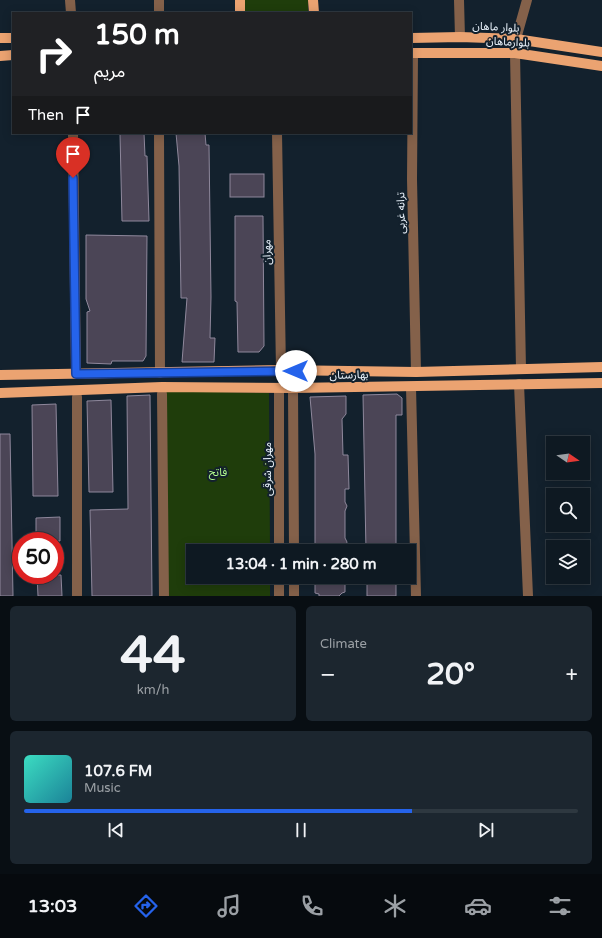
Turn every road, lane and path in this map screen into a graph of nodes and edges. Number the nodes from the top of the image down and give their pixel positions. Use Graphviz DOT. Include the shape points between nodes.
graph roads {
  1 [pos="70,0"];
  2 [pos="159,0"];
  3 [pos="240,0"];
  4 [pos="313,0"];
  5 [pos="459,0"];
  6 [pos="527,0"];
  7 [pos="71,12"];
  8 [pos="159,12"];
  9 [pos="240,12"];
  10 [pos="314,12"];
  11 [pos="460,37"];
  12 [pos="0,38"];
  13 [pos="12,38"];
  14 [pos="412,38"];
  15 [pos="516,40"];
  16 [pos="602,52"];
  17 [pos="412,53"];
  18 [pos="515,53"];
  19 [pos="12,55"];
  20 [pos="0,56"];
  21 [pos="602,66"];
  22 [pos="73,134"];
  23 [pos="159,134"];
  24 [pos="277,134"];
  25 [pos="602,367"];
  26 [pos="521,369"];
  27 [pos="281,370"];
  28 [pos="416,372"];
  29 [pos="160,373"];
  30 [pos="76,374"];
  31 [pos="0,375"];
  32 [pos="602,383"];
  33 [pos="519,384"];
  34 [pos="411,387"];
  35 [pos="278,388"];
  36 [pos="293,388"];
  37 [pos="0,393"];
  38 [pos="162,394"];
  39 [pos="77,397"];
  40 [pos="279,544"];
  41 [pos="294,544"];
  42 [pos="279,584"];
  43 [pos="294,584"];
  44 [pos="77,596"];
  45 [pos="164,596"];
  46 [pos="279,596"];
  47 [pos="294,596"];
  48 [pos="416,596"];
  49 [pos="528,596"];
  1 -- 7 [label="street"];
  2 -- 8 [label="street"];
  3 -- 9 [label="main road"];
  4 -- 10 [label="main road"];
  5 -- 11 [label="street"];
  6 -- 15 [label="street"];
  11 -- 14 [label="main road, بلوار ماهان"];
  11 -- 15 [label="main road, بلوار ماهان"];
  12 -- 13 [label="main road"];
  15 -- 16 [label="main road, بلوار ماهان"];
  17 -- 18 [label="main road, بلوارماهان"];
  17 -- 28 [label="street, ترانه غربی"];
  18 -- 21 [label="main road, بلوارماهان"];
  18 -- 26 [label="street"];
  19 -- 20 [label="main road"];
  22 -- 30 [label="street"];
  23 -- 29 [label="street"];
  24 -- 27 [label="street, مهران"];
  25 -- 26 [label="main road, بهارستان"];
  26 -- 28 [label="main road, بهارستان"];
  27 -- 28 [label="main road, بهارستان"];
  27 -- 29 [label="main road, بهارستان"];
  29 -- 30 [label="main road, بهارستان"];
  30 -- 31 [label="main road, بهارستان"];
  32 -- 33 [label="main road, بهارستان"];
  33 -- 34 [label="main road, بهارستان"];
  33 -- 49 [label="street"];
  34 -- 36 [label="main road, بهارستان"];
  34 -- 48 [label="street"];
  35 -- 36 [label="main road, بهارستان"];
  35 -- 37 [label="main road, بهارستان" via="162,387"];
  35 -- 40 [label="street, مهران شرقی"];
  36 -- 41 [label="street"];
  38 -- 45 [label="street"];
  39 -- 44 [label="street"];
  42 -- 46 [label="street"];
  43 -- 47 [label="street"];
}
